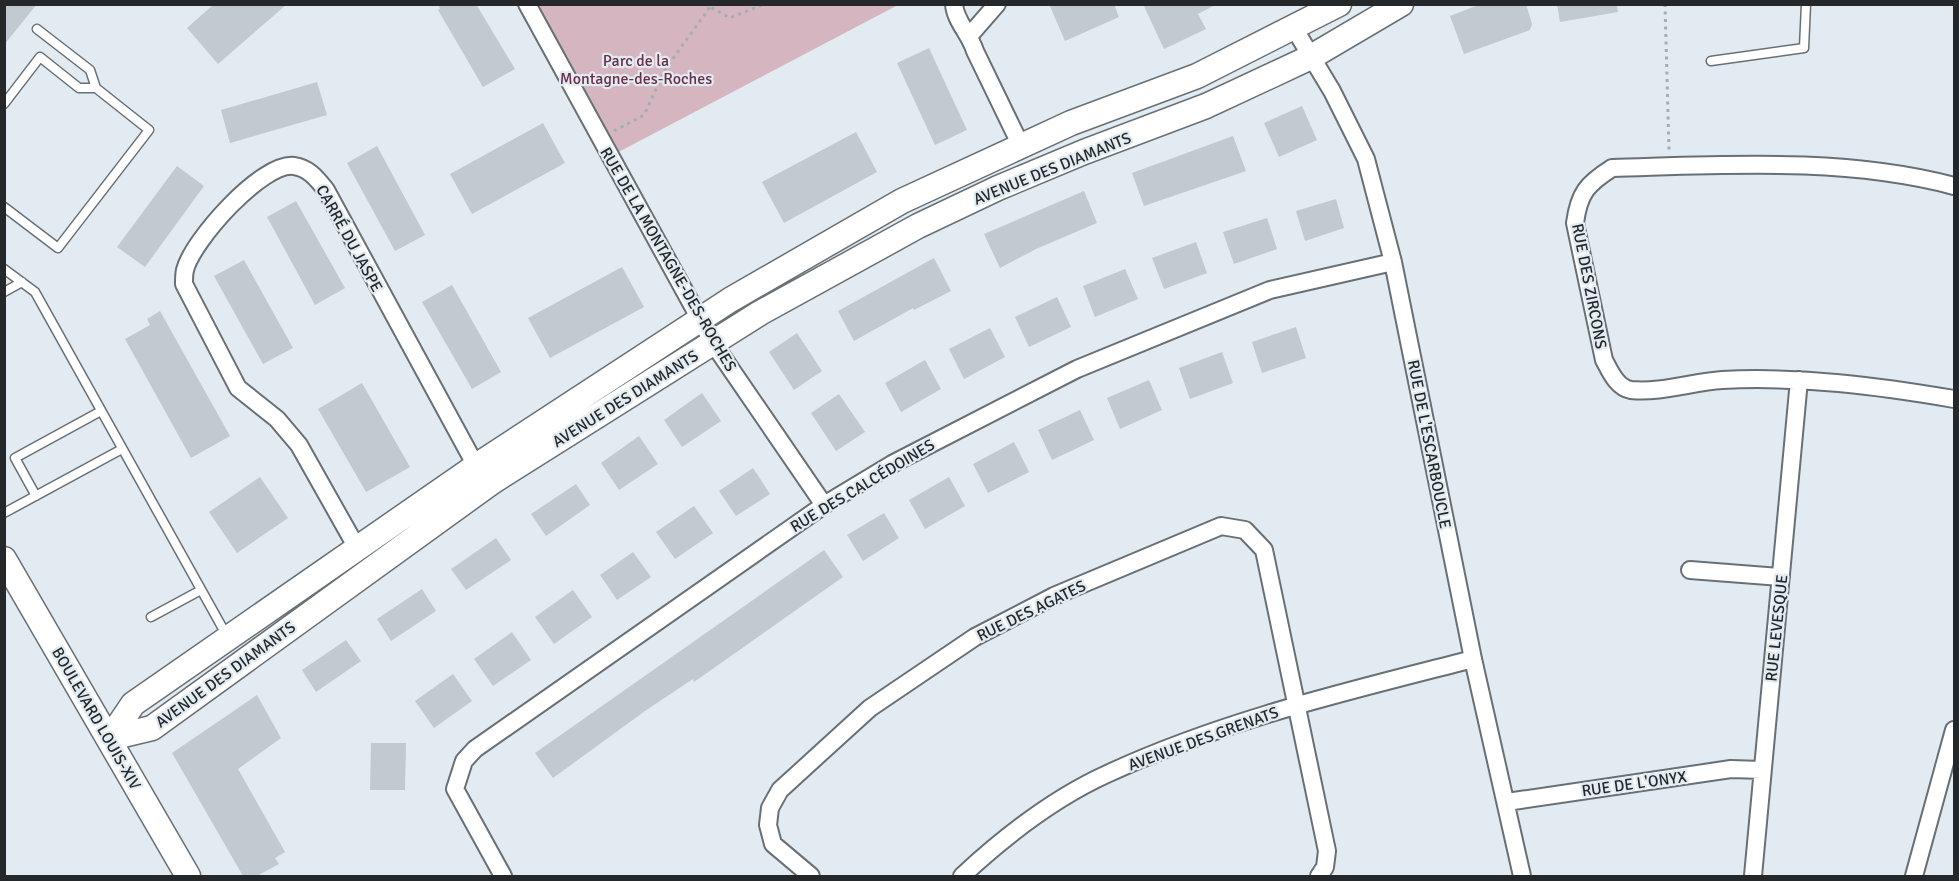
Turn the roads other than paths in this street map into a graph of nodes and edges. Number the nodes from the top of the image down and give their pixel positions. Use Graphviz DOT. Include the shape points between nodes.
graph roads {
  1 [pos="527,4"];
  2 [pos="954,4"];
  3 [pos="997,4"];
  4 [pos="1339,4"];
  5 [pos="1401,4"];
  6 [pos="1806,4"];
  7 [pos="1294,28"];
  8 [pos="37,29"];
  9 [pos="970,35"];
  10 [pos="1311,57"];
  11 [pos="1711,61"];
  12 [pos="96,88"];
  13 [pos="4,104"];
  14 [pos="1021,146"];
  15 [pos="1954,186"];
  16 [pos="4,207"];
  17 [pos="1393,262"];
  18 [pos="4,269"];
  19 [pos="22,282"];
  20 [pos="4,292"];
  21 [pos="700,319"];
  22 [pos="714,343"];
  23 [pos="1799,380"];
  24 [pos="1954,399"];
  25 [pos="101,411"];
  26 [pos="122,448"];
  27 [pos="476,466"];
  28 [pos="36,496"];
  29 [pos="824,505"];
  30 [pos="4,513"];
  31 [pos="357,548"];
  32 [pos="4,559"];
  33 [pos="1690,570"];
  34 [pos="1781,577"];
  35 [pos="201,590"];
  36 [pos="151,617"];
  37 [pos="228,638"];
  38 [pos="1473,659"];
  39 [pos="1298,704"];
  40 [pos="1954,730"];
  41 [pos="110,738"];
  42 [pos="1762,770"];
  43 [pos="1507,802"];
  44 [pos="188,876"];
  45 [pos="503,876"];
  46 [pos="811,876"];
  47 [pos="962,876"];
  48 [pos="1319,876"];
  49 [pos="1522,876"];
  50 [pos="1753,876"];
  51 [pos="1914,876"];
  1 -- 21 [label="street, RUE DE LA MONTAGNE-DES-ROCHES"];
  2 -- 9 [label="street" via="955,15"];
  3 -- 9 [label="street"];
  4 -- 7 [label="street, AVENUE DES DIAMANTS"];
  5 -- 10 [label="street, AVENUE DES DIAMANTS"];
  6 -- 11 [label="lane" via="1804,48"];
  7 -- 10 [label="street, RUE DE L'ESCARBOUCLE"];
  7 -- 14 [label="street, AVENUE DES DIAMANTS" via="1197,76"];
  8 -- 12 [label="lane" via="90,70"];
  9 -- 14 [label="street"];
  10 -- 17 [label="street, RUE DE L'ESCARBOUCLE" via="1366,159"];
  10 -- 22 [label="street, AVENUE DES DIAMANTS" via="1206,106 1084,152 918,226 848,262"];
  12 -- 13 [label="lane" via="79,88 40,57"];
  12 -- 16 [label="lane" via="149,130 58,248"];
  14 -- 21 [label="street, AVENUE DES DIAMANTS" via="902,201"];
  15 -- 23 [label="street, RUE DES ZIRCONS" via="1875,171 1810,167 1612,168 1592,181 1578,201 1575,223 1604,360 1615,380 1628,390 1721,380"];
  17 -- 29 [label="street, RUE DES CALCÉDOINES" via="1270,290 1077,369 891,464"];
  17 -- 38 [label="street, RUE DE L'ESCARBOUCLE"];
  18 -- 19 [label="lane"];
  19 -- 20 [label="lane"];
  19 -- 25 [label="lane" via="35,292"];
  21 -- 22 [label="street, RUE DE LA MONTAGNE-DES-ROCHES"];
  21 -- 27 [label="street, AVENUE DES DIAMANTS"];
  22 -- 29 [label="street, RUE DE LA MONTAGNE-DES-ROCHES"];
  22 -- 41 [label="street, AVENUE DES DIAMANTS" via="492,482 152,728"];
  23 -- 24 [label="street, RUE DES ZIRCONS" via="1871,385"];
  23 -- 34 [label="street, RUE LEVESQUE"];
  25 -- 26 [label="lane"];
  25 -- 28 [label="lane" via="15,458"];
  26 -- 28 [label="lane"];
  26 -- 35 [label="lane"];
  27 -- 31 [label="street, AVENUE DES DIAMANTS"];
  27 -- 31 [label="street, CARRÉ DU JASPE" via="326,190 306,170 292,166 268,174 230,203 190,258 184,284 238,388 277,419 299,445"];
  28 -- 30 [label="lane"];
  29 -- 45 [label="street, RUE DES CALCÉDOINES" via="475,749 464,761 455,789"];
  31 -- 37 [label="street, AVENUE DES DIAMANTS"];
  32 -- 41 [label="street, BOULEVARD LOUIS-XIV"];
  33 -- 34 [label="street"];
  34 -- 42 [label="street, RUE LEVESQUE"];
  35 -- 36 [label="lane"];
  35 -- 37 [label="lane"];
  37 -- 41 [label="street, AVENUE DES DIAMANTS" via="133,704"];
  38 -- 39 [label="street, AVENUE DES GRENATS"];
  38 -- 43 [label="street, RUE DE L'ESCARBOUCLE"];
  39 -- 46 [label="street, RUE DES AGATES" via="1264,549 1245,530 1221,526 1054,596 975,636 870,708 780,790 770,808 768,825 773,844"];
  39 -- 47 [label="street, AVENUE DES GRENATS" via="1105,774 1035,815"];
  39 -- 48 [label="street, RUE DES AGATES" via="1327,851"];
  40 -- 51 [label="street"];
  41 -- 44 [label="street, BOULEVARD LOUIS-XIV"];
  42 -- 43 [label="street, RUE DE L'ONYX" via="1731,769"];
  42 -- 50 [label="street, RUE LEVESQUE"];
  43 -- 49 [label="street, RUE DE L'ESCARBOUCLE"];
}
